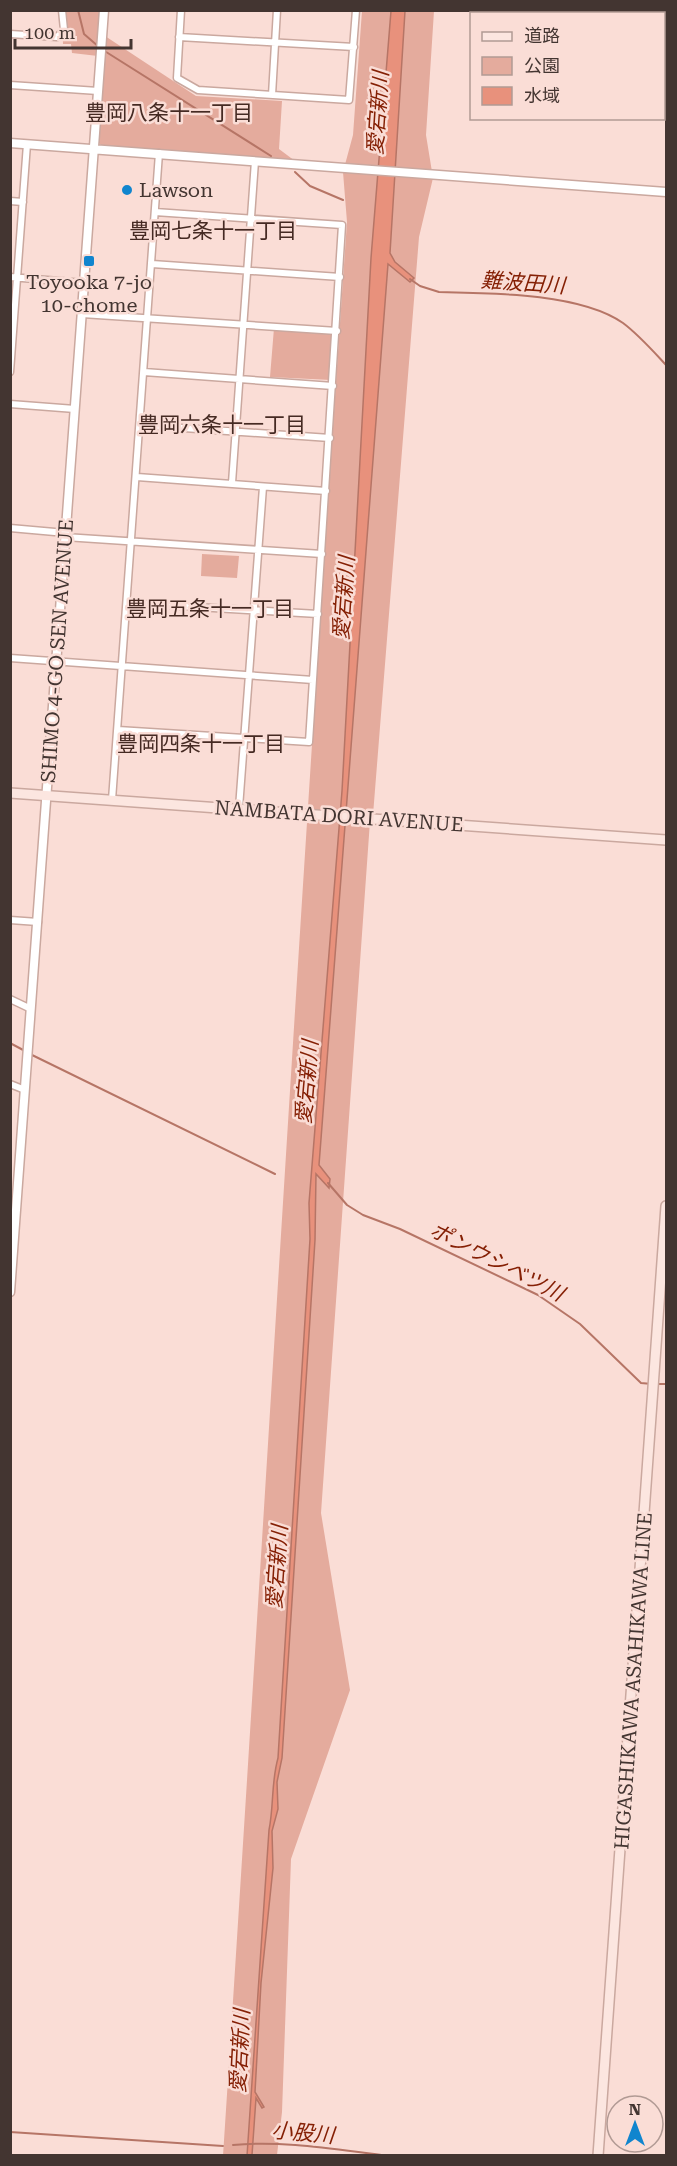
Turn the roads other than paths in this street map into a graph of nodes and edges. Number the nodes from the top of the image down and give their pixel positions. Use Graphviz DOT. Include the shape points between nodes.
graph roads {
  1 [pos="62,10"];
  2 [pos="104,10"];
  3 [pos="181,10"];
  4 [pos="278,10"];
  5 [pos="356,10"];
  6 [pos="10,34"];
  7 [pos="179,37"];
  8 [pos="275,43"];
  9 [pos="354,47"];
  10 [pos="10,85"];
  11 [pos="99,91"];
  12 [pos="272,95"];
  13 [pos="10,143"];
  14 [pos="27,144"];
  15 [pos="94,149"];
  16 [pos="159,153"];
  17 [pos="255,161"];
  18 [pos="666,192"];
  19 [pos="10,201"];
  20 [pos="23,202"];
  21 [pos="155,212"];
  22 [pos="251,219"];
  23 [pos="152,264"];
  24 [pos="248,271"];
  25 [pos="340,277"];
  26 [pos="14,278"];
  27 [pos="84,283"];
  28 [pos="82,314"];
  29 [pos="148,318"];
  30 [pos="243,325"];
  31 [pos="337,331"];
  32 [pos="12,341"];
  33 [pos="10,372"];
  34 [pos="144,372"];
  35 [pos="240,379"];
  36 [pos="333,386"];
  37 [pos="10,404"];
  38 [pos="75,409"];
  39 [pos="140,425"];
  40 [pos="236,431"];
  41 [pos="330,438"];
  42 [pos="137,477"];
  43 [pos="232,483"];
  44 [pos="263,487"];
  45 [pos="326,491"];
  46 [pos="10,528"];
  47 [pos="66,535"];
  48 [pos="131,541"];
  49 [pos="258,551"];
  50 [pos="322,554"];
  51 [pos="128,603"];
  52 [pos="254,611"];
  53 [pos="318,614"];
  54 [pos="10,658"];
  55 [pos="56,661"];
  56 [pos="122,667"];
  57 [pos="249,676"];
  58 [pos="313,680"];
  59 [pos="118,730"];
  60 [pos="244,739"];
  61 [pos="10,793"];
  62 [pos="46,796"];
  63 [pos="112,800"];
  64 [pos="239,808"];
  65 [pos="666,840"];
  66 [pos="10,920"];
  67 [pos="38,922"];
  68 [pos="10,999"];
  69 [pos="31,1009"];
  70 [pos="10,1084"];
  71 [pos="25,1090"];
  72 [pos="666,1206"];
  73 [pos="12,1260"];
  74 [pos="10,1293"];
  75 [pos="598,2156"];
  1 -- 6 [label="street" via="64,30 57,37"];
  2 -- 11 [label="street, SHIMO 4-GO SEN AVENUE"];
  3 -- 7 [label="street"];
  4 -- 8 [label="street"];
  5 -- 9 [label="street"];
  7 -- 8 [label="street"];
  7 -- 12 [label="street" via="177,78 198,90"];
  8 -- 9 [label="street"];
  8 -- 12 [label="street"];
  9 -- 12 [label="street" via="349,100"];
  10 -- 11 [label="street"];
  11 -- 15 [label="street, SHIMO 4-GO SEN AVENUE"];
  13 -- 14 [label="street"];
  14 -- 15 [label="street"];
  14 -- 20 [label="street"];
  15 -- 16 [label="street"];
  15 -- 27 [label="street, SHIMO 4-GO SEN AVENUE"];
  16 -- 17 [label="street"];
  16 -- 21 [label="street"];
  17 -- 18 [label="street"];
  17 -- 22 [label="street"];
  19 -- 20 [label="street"];
  20 -- 26 [label="street"];
  21 -- 22 [label="street"];
  21 -- 23 [label="street"];
  22 -- 24 [label="street"];
  22 -- 25 [label="street" via="342,225"];
  23 -- 24 [label="street"];
  23 -- 29 [label="street"];
  24 -- 25 [label="street"];
  24 -- 30 [label="street"];
  25 -- 31 [label="street"];
  26 -- 27 [label="street"];
  26 -- 32 [label="street"];
  27 -- 28 [label="street, SHIMO 4-GO SEN AVENUE"];
  28 -- 29 [label="street"];
  28 -- 38 [label="street, SHIMO 4-GO SEN AVENUE"];
  29 -- 30 [label="street"];
  29 -- 34 [label="street"];
  30 -- 31 [label="street"];
  30 -- 35 [label="street"];
  31 -- 36 [label="street"];
  32 -- 33 [label="street"];
  34 -- 35 [label="street"];
  34 -- 39 [label="street"];
  35 -- 36 [label="street"];
  35 -- 40 [label="street"];
  36 -- 41 [label="street"];
  37 -- 38 [label="street"];
  38 -- 47 [label="street, SHIMO 4-GO SEN AVENUE"];
  39 -- 40 [label="street"];
  39 -- 42 [label="street"];
  40 -- 41 [label="street"];
  40 -- 43 [label="street"];
  41 -- 45 [label="street"];
  42 -- 43 [label="street"];
  42 -- 48 [label="street"];
  43 -- 44 [label="street"];
  44 -- 45 [label="street"];
  44 -- 49 [label="street"];
  45 -- 50 [label="street"];
  46 -- 47 [label="street"];
  47 -- 48 [label="street"];
  47 -- 55 [label="street, SHIMO 4-GO SEN AVENUE"];
  48 -- 49 [label="street"];
  48 -- 51 [label="street"];
  49 -- 50 [label="street"];
  49 -- 52 [label="street"];
  50 -- 53 [label="street"];
  51 -- 52 [label="street"];
  51 -- 56 [label="street"];
  52 -- 53 [label="street"];
  52 -- 57 [label="street"];
  53 -- 58 [label="street"];
  54 -- 55 [label="street"];
  55 -- 56 [label="street"];
  55 -- 62 [label="street, SHIMO 4-GO SEN AVENUE"];
  56 -- 57 [label="street"];
  56 -- 59 [label="street"];
  57 -- 58 [label="street"];
  57 -- 60 [label="street"];
  58 -- 60 [label="street" via="309,742"];
  59 -- 60 [label="street"];
  59 -- 63 [label="street"];
  60 -- 64 [label="street"];
  61 -- 62 [label="main road, NAMBATA DORI AVENUE"];
  62 -- 63 [label="main road, NAMBATA DORI AVENUE"];
  62 -- 67 [label="street, SHIMO 4-GO SEN AVENUE"];
  63 -- 64 [label="main road, NAMBATA DORI AVENUE"];
  64 -- 65 [label="main road, NAMBATA DORI AVENUE"];
  66 -- 67 [label="street"];
  67 -- 69 [label="street, SHIMO 4-GO SEN AVENUE"];
  68 -- 69 [label="street"];
  69 -- 71 [label="street, SHIMO 4-GO SEN AVENUE"];
  70 -- 71 [label="street"];
  71 -- 73 [label="street, SHIMO 4-GO SEN AVENUE"];
  72 -- 75 [label="main road, HIGASHIKAWA ASAHIKAWA LINE"];
  73 -- 74 [label="street, SHIMO 4-GO SEN AVENUE"];
}
